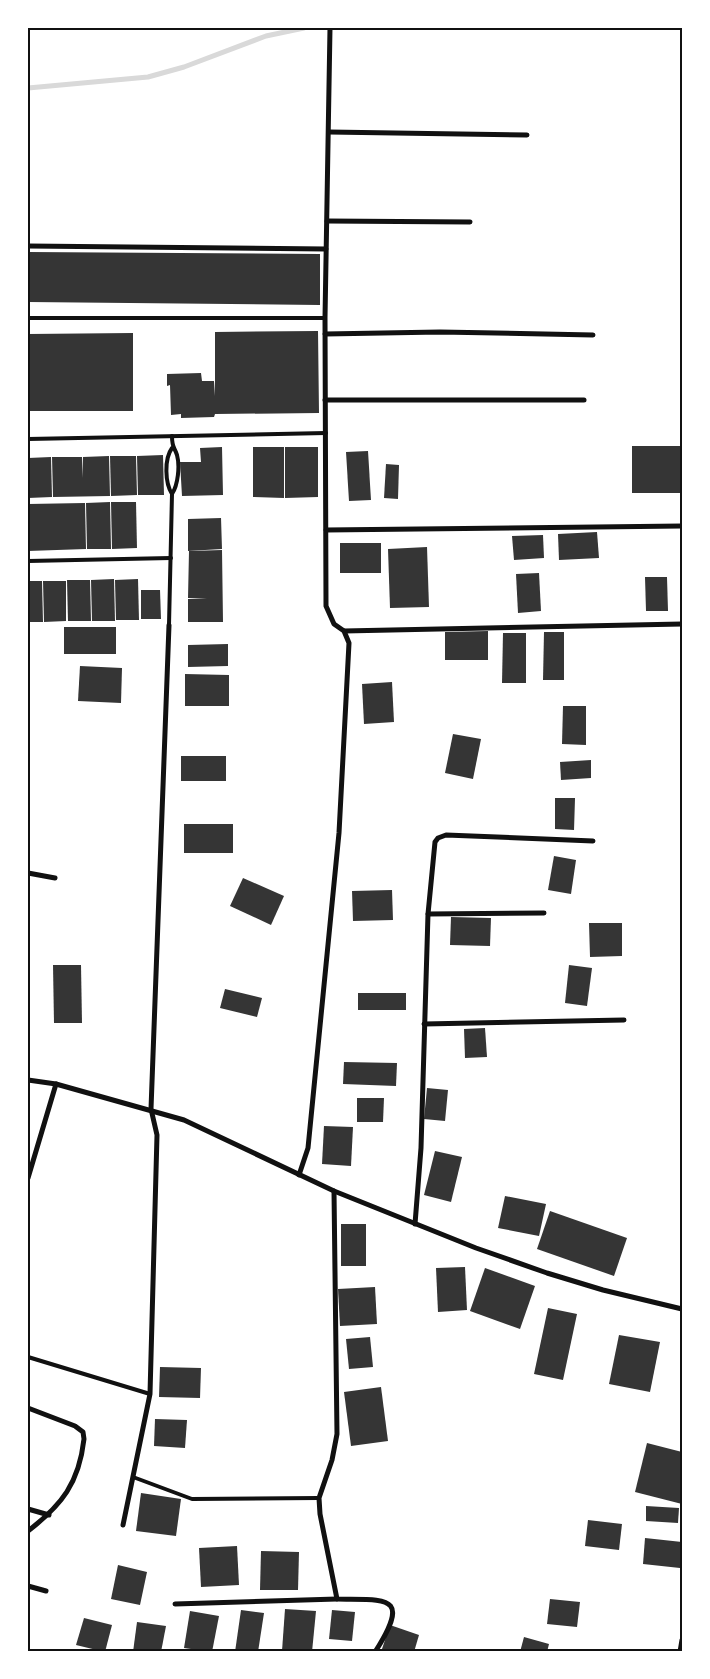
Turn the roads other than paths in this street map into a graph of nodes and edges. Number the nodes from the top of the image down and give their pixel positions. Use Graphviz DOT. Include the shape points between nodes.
graph roads {
  1 [pos="330,28"];
  2 [pos="329,132"];
  3 [pos="527,135"];
  4 [pos="327,222"];
  5 [pos="470,222"];
  6 [pos="28,246"];
  7 [pos="326,248"];
  8 [pos="28,318"];
  9 [pos="325,318"];
  10 [pos="325,334"];
  11 [pos="594,335"];
  12 [pos="325,400"];
  13 [pos="584,400"];
  14 [pos="326,433"];
  15 [pos="172,436"];
  16 [pos="28,439"];
  17 [pos="172,448"];
  18 [pos="172,494"];
  19 [pos="682,526"];
  20 [pos="326,530"];
  21 [pos="171,558"];
  22 [pos="28,561"];
  23 [pos="682,624"];
  24 [pos="169,625"];
  25 [pos="344,631"];
  26 [pos="593,841"];
  27 [pos="28,873"];
  28 [pos="55,878"];
  29 [pos="544,913"];
  30 [pos="428,914"];
  31 [pos="624,1020"];
  32 [pos="424,1024"];
  33 [pos="28,1080"];
  34 [pos="56,1084"];
  35 [pos="151,1109"];
  36 [pos="299,1176"];
  37 [pos="28,1178"];
  38 [pos="334,1191"];
  39 [pos="415,1224"];
  40 [pos="682,1309"];
  41 [pos="28,1357"];
  42 [pos="150,1394"];
  43 [pos="28,1408"];
  44 [pos="134,1477"];
  45 [pos="319,1498"];
  46 [pos="28,1509"];
  47 [pos="49,1515"];
  48 [pos="123,1526"];
  49 [pos="28,1531"];
  50 [pos="28,1586"];
  51 [pos="46,1591"];
  52 [pos="336,1599"];
  53 [pos="175,1604"];
  54 [pos="682,1640"];
  55 [pos="375,1652"];
  56 [pos="680,1652"];
  1 -- 2 [label="street"];
  2 -- 3 [label="street"];
  2 -- 4 [label="street"];
  4 -- 5 [label="street"];
  4 -- 7 [label="street"];
  6 -- 7 [label="street"];
  7 -- 9 [label="street"];
  8 -- 9 [label="lane"];
  9 -- 10 [label="street"];
  10 -- 11 [label="street"];
  10 -- 12 [label="street"];
  12 -- 13 [label="street"];
  12 -- 14 [label="street"];
  14 -- 15 [label="lane"];
  14 -- 20 [label="street"];
  15 -- 16 [label="lane"];
  15 -- 17 [label="lane"];
  17 -- 18 [label="lane" via="168,454 167,471 168,488"];
  17 -- 18 [label="lane" via="177,454 176,487"];
  18 -- 21 [label="lane"];
  19 -- 20 [label="street"];
  20 -- 25 [label="street" via="326,606 334,624"];
  21 -- 22 [label="lane"];
  21 -- 24 [label="lane"];
  23 -- 25 [label="street"];
  24 -- 35 [label="street"];
  25 -- 36 [label="street" via="349,643 339,833 308,1148"];
  26 -- 30 [label="street" via="446,835 438,838 432,847"];
  27 -- 28 [label="street"];
  29 -- 30 [label="street"];
  30 -- 32 [label="street"];
  31 -- 32 [label="street"];
  32 -- 39 [label="street"];
  33 -- 34 [label="street"];
  34 -- 35 [label="street"];
  34 -- 37 [label="street"];
  35 -- 36 [label="street" via="184,1120"];
  35 -- 42 [label="street" via="158,1135"];
  36 -- 38 [label="street"];
  38 -- 39 [label="street"];
  38 -- 45 [label="street" via="337,1434"];
  39 -- 40 [label="street" via="548,1273"];
  41 -- 42 [label="lane"];
  42 -- 44 [label="street"];
  43 -- 47 [label="street" via="75,1426 84,1436 73,1483"];
  44 -- 45 [label="lane" via="192,1499"];
  44 -- 48 [label="street"];
  45 -- 52 [label="street"];
  46 -- 47 [label="street"];
  47 -- 49 [label="street"];
  50 -- 51 [label="street"];
  52 -- 53 [label="street"];
  52 -- 55 [label="street" via="379,1599 390,1604 393,1617"];
  54 -- 56 [label="street"];
}
